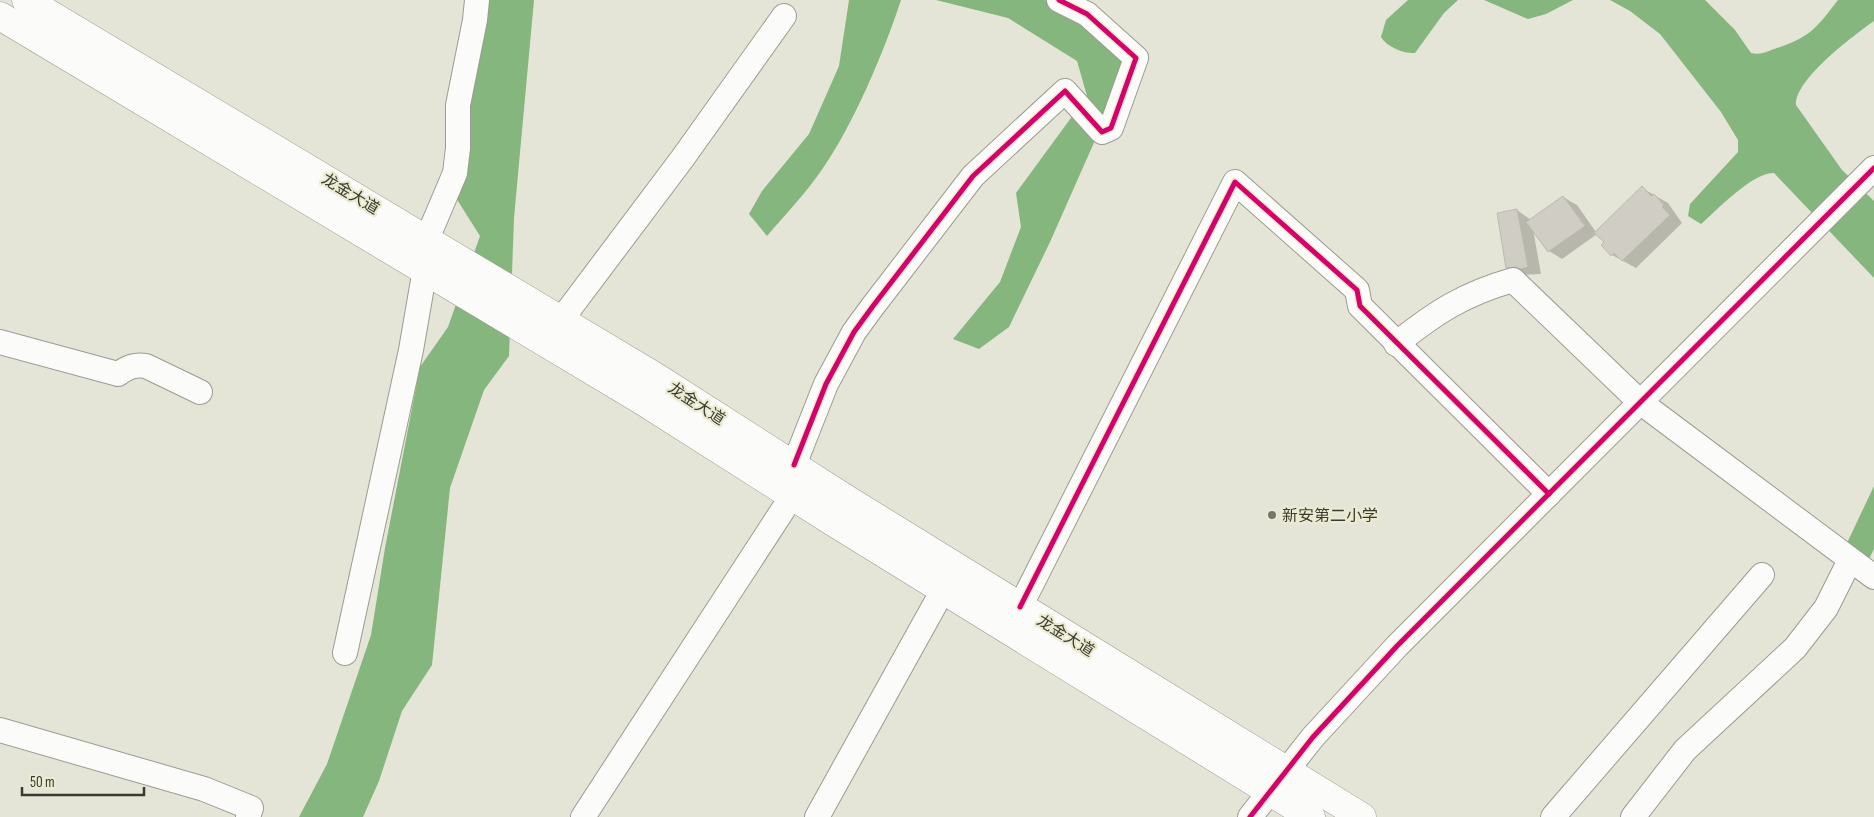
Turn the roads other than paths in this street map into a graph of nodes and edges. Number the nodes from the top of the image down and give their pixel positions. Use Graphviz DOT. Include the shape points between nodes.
graph roads {
  1 [pos="26,0"];
  2 [pos="477,0"];
  3 [pos="1059,0"];
  4 [pos="0,16"];
  5 [pos="784,16"];
  6 [pos="1866,176"];
  7 [pos="427,239"];
  8 [pos="434,275"];
  9 [pos="562,320"];
  10 [pos="0,342"];
  11 [pos="1396,344"];
  12 [pos="200,392"];
  13 [pos="1640,402"];
  14 [pos="794,465"];
  15 [pos="1549,494"];
  16 [pos="792,496"];
  17 [pos="1850,560"];
  18 [pos="1762,575"];
  19 [pos="1874,577"];
  20 [pos="943,590"];
  21 [pos="1020,607"];
  22 [pos="345,653"];
  23 [pos="0,730"];
  24 [pos="1286,770"];
  25 [pos="1269,791"];
  26 [pos="248,817"];
  27 [pos="582,817"];
  28 [pos="817,817"];
  29 [pos="1250,817"];
  30 [pos="1311,817"];
  31 [pos="1362,817"];
  32 [pos="1553,817"];
  33 [pos="1633,817"];
  1 -- 7 [label="main road, 龙金大道"];
  2 -- 7 [label="street" via="458,105 455,173"];
  3 -- 14 [label="street" via="1087,14 1136,58 1111,128 1102,132 1065,91 973,176 854,332 826,384"];
  4 -- 8 [label="main road, 龙金大道"];
  5 -- 9 [label="street"];
  6 -- 13 [label="street"];
  7 -- 9 [label="main road, 龙金大道"];
  8 -- 16 [label="main road, 龙金大道"];
  8 -- 22 [label="street" via="411,350"];
  9 -- 14 [label="main road, 龙金大道"];
  10 -- 12 [label="street" via="118,374 128,367 146,366"];
  11 -- 13 [label="street" via="1455,302 1513,280"];
  11 -- 15 [label="street"];
  11 -- 21 [label="street" via="1360,306 1357,290 1235,182"];
  13 -- 15 [label="street"];
  13 -- 17 [label="street"];
  14 -- 21 [label="main road, 龙金大道"];
  15 -- 24 [label="street" via="1397,646"];
  16 -- 20 [label="main road, 龙金大道"];
  16 -- 27 [label="street"];
  17 -- 19 [label="street"];
  17 -- 33 [label="street" via="1826,608 1795,648 1685,750"];
  18 -- 32 [label="street"];
  20 -- 25 [label="main road, 龙金大道"];
  20 -- 28 [label="street"];
  21 -- 24 [label="main road, 龙金大道"];
  23 -- 26 [label="street" via="204,789 251,808"];
  24 -- 25 [label="street"];
  24 -- 31 [label="main road, 龙金大道"];
  25 -- 29 [label="street"];
  25 -- 30 [label="main road, 龙金大道"];
}
